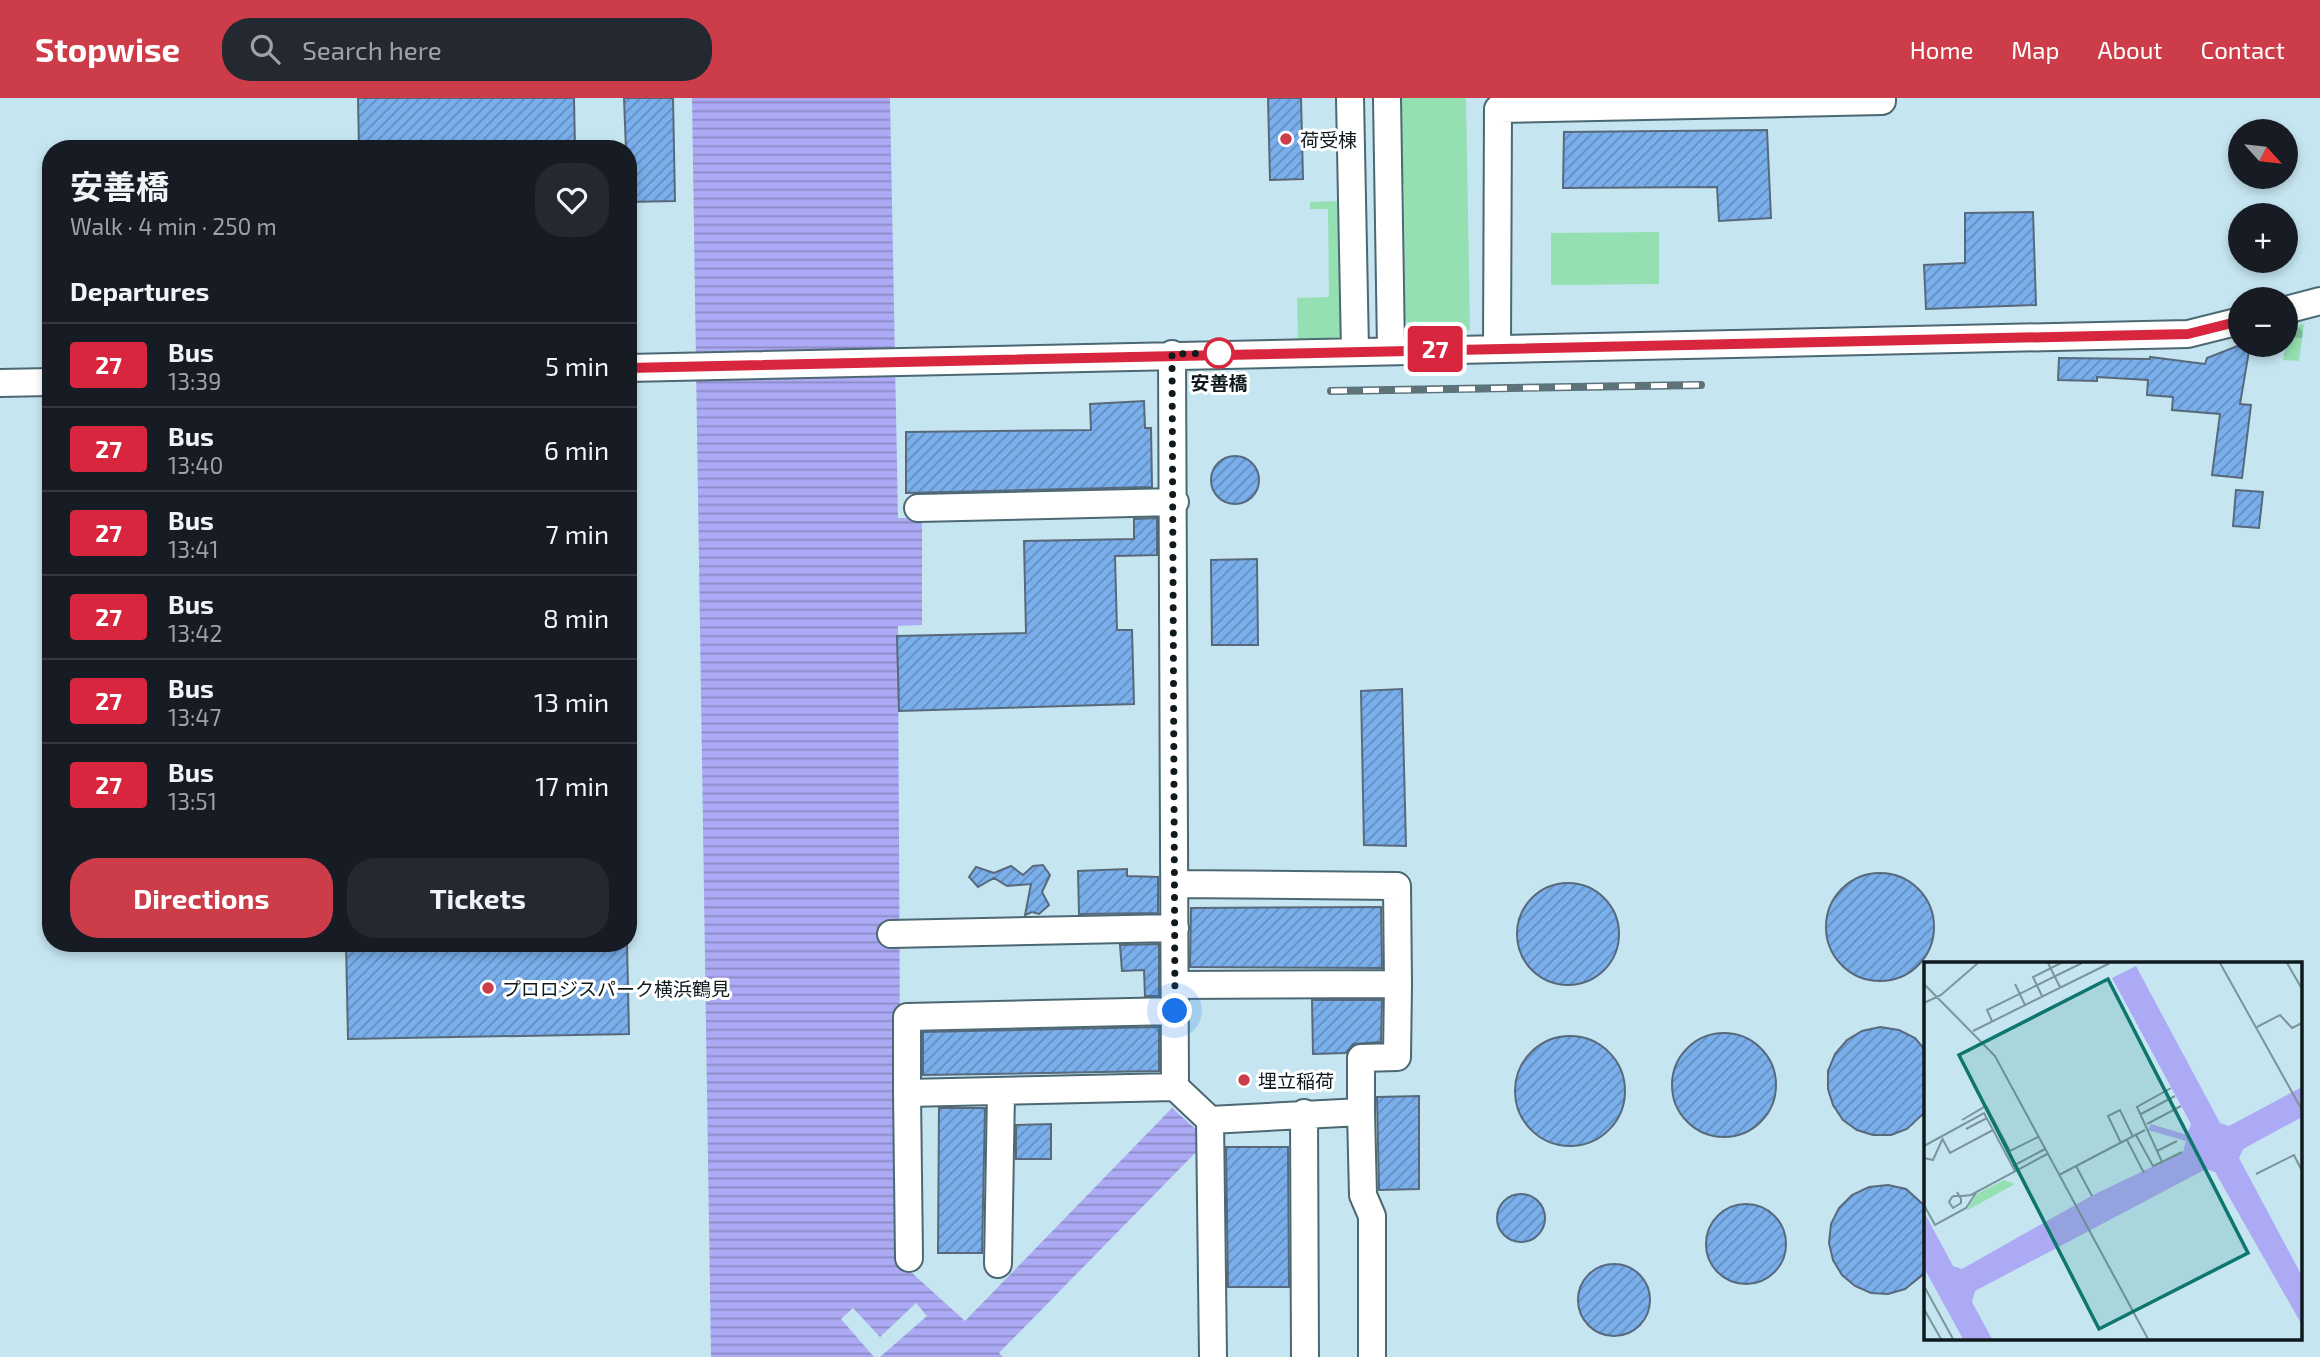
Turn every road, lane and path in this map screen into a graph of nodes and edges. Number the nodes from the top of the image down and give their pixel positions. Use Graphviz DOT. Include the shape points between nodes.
graph roads {
  1 [pos="1350,98"];
  2 [pos="1882,98"];
  3 [pos="1384,103"];
  4 [pos="2320,301"];
  5 [pos="2298,307"];
  6 [pos="2228,324"];
  7 [pos="1497,348"];
  8 [pos="1391,349"];
  9 [pos="1355,350"];
  10 [pos="1172,354"];
  11 [pos="637,368"];
  12 [pos="42,382"];
  13 [pos="0,383"];
  14 [pos="1174,502"];
  15 [pos="918,508"];
  16 [pos="1175,884"];
  17 [pos="1175,928"];
  18 [pos="891,934"];
  19 [pos="1398,984"];
  20 [pos="1175,998"];
  21 [pos="1175,1087"];
  22 [pos="1001,1092"];
  23 [pos="907,1093"];
  24 [pos="1361,1112"];
  25 [pos="1304,1113"];
  26 [pos="1210,1120"];
  27 [pos="909,1258"];
  28 [pos="998,1264"];
  29 [pos="1213,1357"];
  30 [pos="1305,1357"];
  31 [pos="1372,1357"];
  1 -- 9 [label="street"];
  2 -- 7 [label="street" via="1498,109"];
  3 -- 8 [label="street"];
  4 -- 5 [label="street"];
  6 -- 7 [label="street" via="2188,334"];
  7 -- 8 [label="street"];
  8 -- 9 [label="street"];
  9 -- 10 [label="street"];
  10 -- 11 [label="street"];
  10 -- 14 [label="street"];
  12 -- 13 [label="street"];
  14 -- 15 [label="street"];
  14 -- 16 [label="street"];
  16 -- 17 [label="street"];
  16 -- 19 [label="street" via="1397,886"];
  17 -- 18 [label="street"];
  17 -- 20 [label="street"];
  19 -- 20 [label="street"];
  19 -- 24 [label="street" via="1397,1057 1361,1058"];
  20 -- 21 [label="street"];
  20 -- 23 [label="street" via="906,1017"];
  21 -- 22 [label="street"];
  21 -- 26 [label="street"];
  22 -- 23 [label="street"];
  22 -- 28 [label="street"];
  23 -- 27 [label="street"];
  24 -- 25 [label="street"];
  24 -- 31 [label="street" via="1363,1195 1372,1216"];
  25 -- 26 [label="street"];
  25 -- 30 [label="street"];
  26 -- 29 [label="street"];
}
